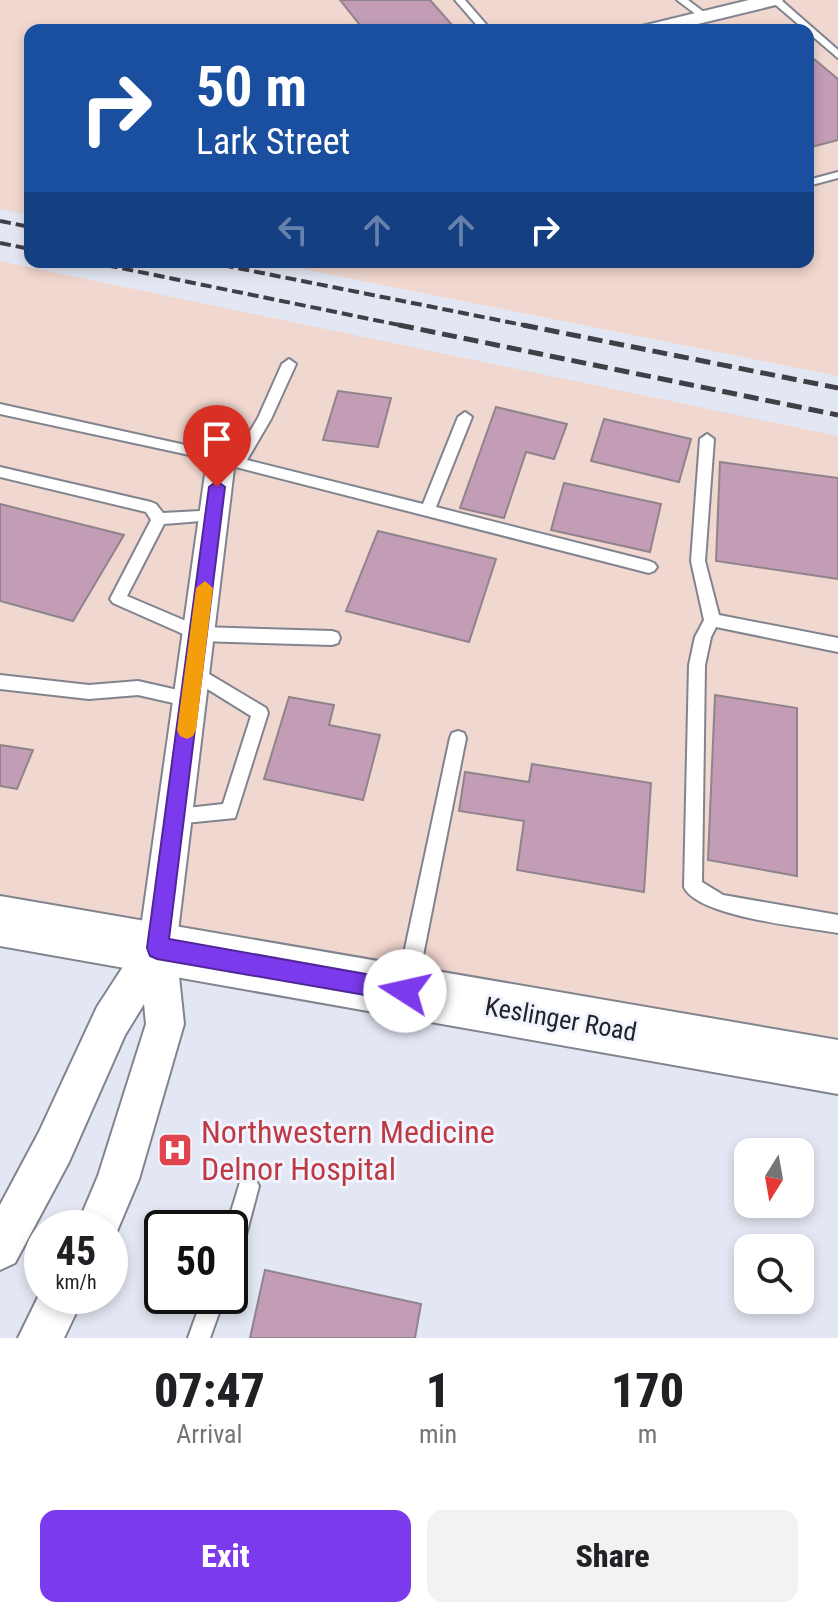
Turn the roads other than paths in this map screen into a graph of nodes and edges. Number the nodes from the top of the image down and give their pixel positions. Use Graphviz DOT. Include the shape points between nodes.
graph roads {
  1 [pos="460,0"];
  2 [pos="682,0"];
  3 [pos="774,0"];
  4 [pos="704,16"];
  5 [pos="481,24"];
  6 [pos="673,24"];
  7 [pos="802,24"];
  8 [pos="814,34"];
  9 [pos="838,55"];
  10 [pos="838,175"];
  11 [pos="814,181"];
  12 [pos="289,364"];
  13 [pos="0,409"];
  14 [pos="465,417"];
  15 [pos="707,439"];
  16 [pos="229,462"];
  17 [pos="0,472"];
  18 [pos="428,510"];
  19 [pos="214,514"];
  20 [pos="159,519"];
  21 [pos="649,567"];
  22 [pos="712,620"];
  23 [pos="199,634"];
  24 [pos="332,638"];
  25 [pos="838,645"];
  26 [pos="0,682"];
  27 [pos="193,686"];
  28 [pos="458,738"];
  29 [pos="175,816"];
  30 [pos="0,921"];
  31 [pos="838,924"];
  32 [pos="157,948"];
  33 [pos="405,991"];
  34 [pos="838,1067"];
  35 [pos="248,1186"];
  36 [pos="105,1210"];
  37 [pos="242,1210"];
  38 [pos="0,1248"];
  39 [pos="53,1314"];
  40 [pos="208,1314"];
  41 [pos="40,1338"];
  42 [pos="199,1338"];
  1 -- 5 [label="lane"];
  2 -- 4 [label="lane"];
  3 -- 4 [label="street"];
  3 -- 7 [label="lane"];
  4 -- 6 [label="street"];
  8 -- 9 [label="lane"];
  10 -- 11 [label="lane"];
  12 -- 16 [label="lane" via="264,419"];
  13 -- 16 [label="lane"];
  14 -- 18 [label="lane"];
  15 -- 22 [label="lane" via="698,561"];
  16 -- 18 [label="lane"];
  16 -- 19 [label="street"];
  17 -- 20 [label="lane" via="151,508"];
  18 -- 21 [label="lane"];
  19 -- 20 [label="lane"];
  19 -- 23 [label="street"];
  20 -- 23 [label="lane" via="118,599"];
  22 -- 25 [label="lane"];
  22 -- 31 [label="lane" via="697,665 693,887 720,903"];
  23 -- 24 [label="lane"];
  23 -- 27 [label="street"];
  26 -- 27 [label="lane" via="89,692"];
  27 -- 29 [label="street"];
  27 -- 29 [label="lane" via="260,713 229,812"];
  28 -- 33 [label="lane"];
  29 -- 32 [label="street"];
  30 -- 32 [label="main road, Keslinger Road"];
  32 -- 33 [label="main road, Keslinger Road"];
  32 -- 36 [label="street" via="165,1024"];
  32 -- 38 [label="street" via="111,1021 54,1147"];
  33 -- 34 [label="main road, Keslinger Road"];
  35 -- 37 [label="lane"];
  39 -- 41 [label="street"];
  40 -- 42 [label="lane"];
}
